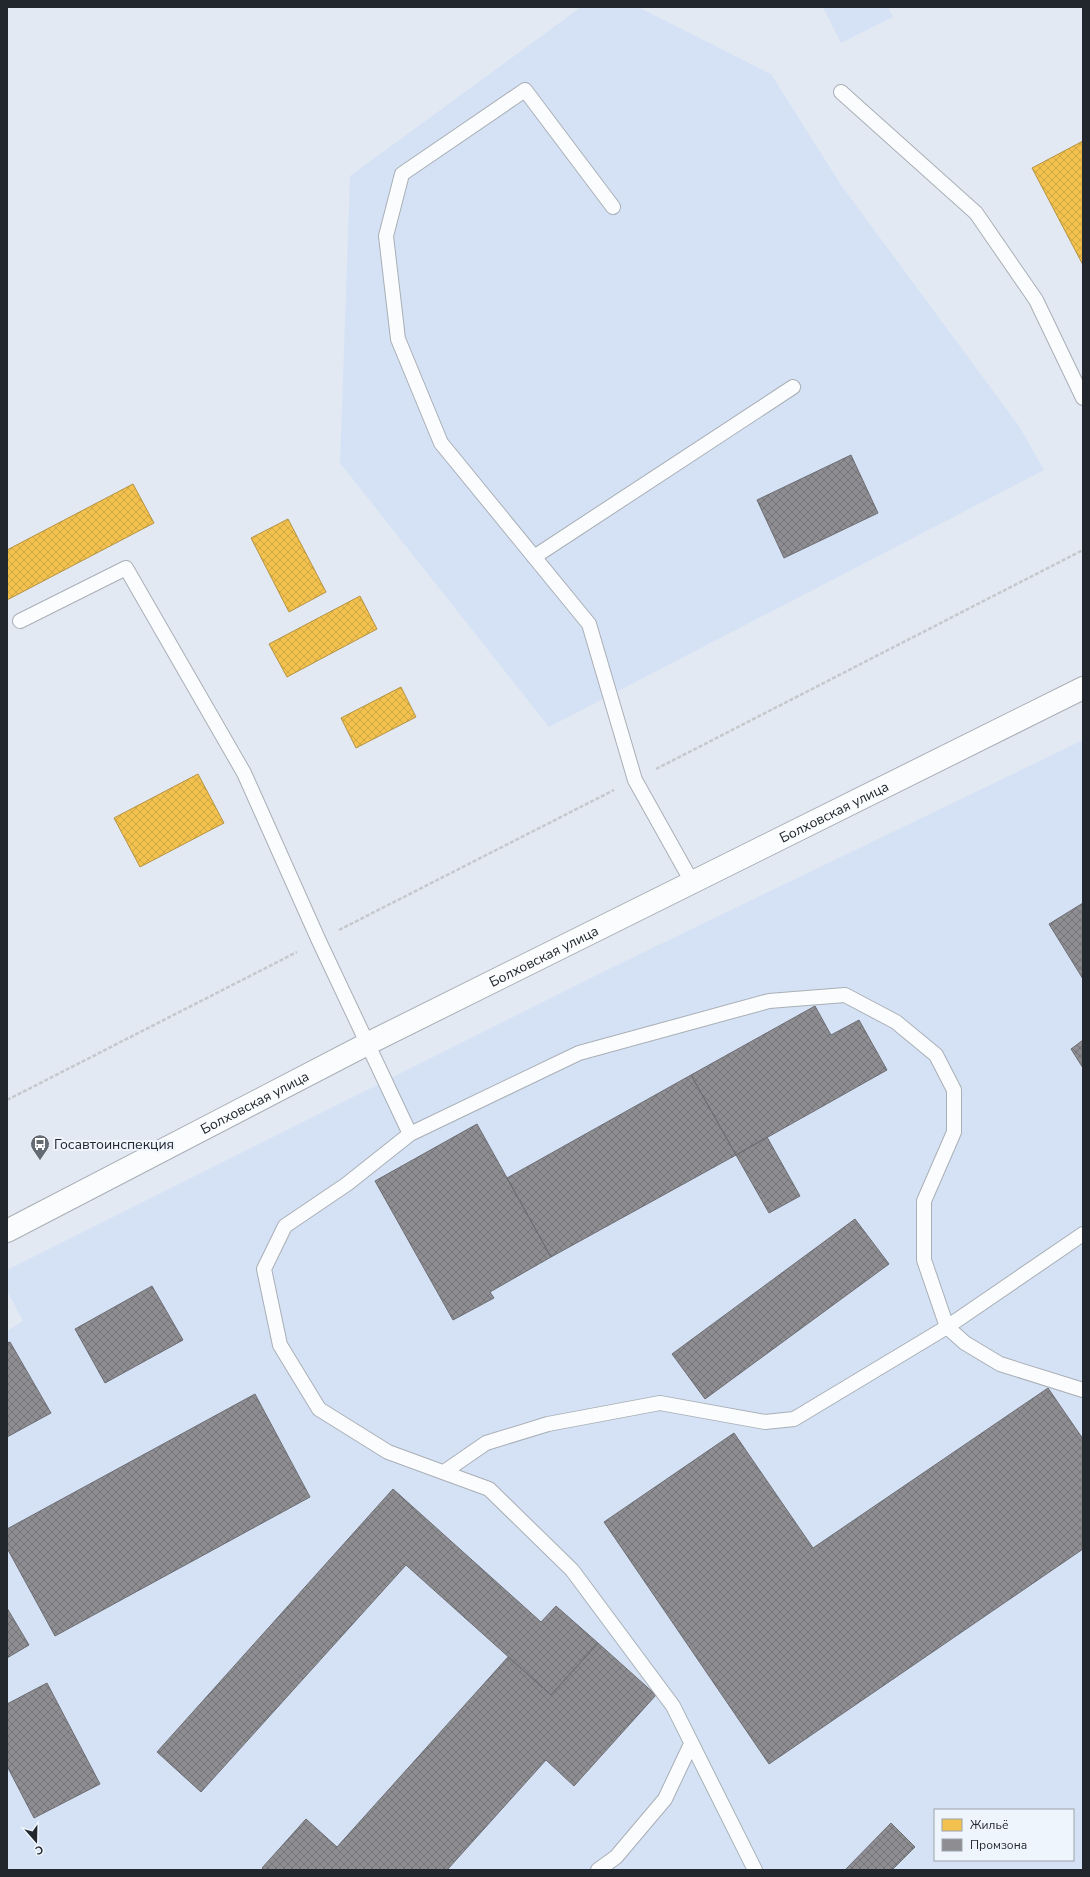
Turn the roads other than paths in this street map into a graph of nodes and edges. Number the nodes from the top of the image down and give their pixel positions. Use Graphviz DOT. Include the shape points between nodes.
graph roads {
  1 [pos="841,92"];
  2 [pos="613,207"];
  3 [pos="793,387"];
  4 [pos="1083,398"];
  5 [pos="534,557"];
  6 [pos="20,622"];
  7 [pos="1083,688"];
  8 [pos="692,882"];
  9 [pos="368,1044"];
  10 [pos="410,1134"];
  11 [pos="7,1231"];
  12 [pos="1083,1234"];
  13 [pos="947,1327"];
  14 [pos="1083,1390"];
  15 [pos="444,1472"];
  16 [pos="691,1744"];
  17 [pos="598,1870"];
  18 [pos="755,1870"];
  1 -- 4 [label="lane" via="976,212 1036,300"];
  2 -- 5 [label="lane" via="525,90 402,174 386,236 398,339 441,443"];
  3 -- 5 [label="lane"];
  5 -- 8 [label="lane" via="588,624 635,780"];
  6 -- 9 [label="lane" via="126,568 244,773"];
  7 -- 8 [label="main road, Болховская улица"];
  8 -- 9 [label="main road, Болховская улица"];
  9 -- 10 [label="lane"];
  9 -- 11 [label="main road, Болховская улица"];
  10 -- 13 [label="lane" via="579,1053 768,1001 846,995 896,1022 936,1055 954,1090 954,1132 924,1201 924,1260"];
  10 -- 15 [label="lane" via="347,1184 285,1226 264,1269 280,1345 319,1409 388,1452"];
  12 -- 13 [label="lane"];
  13 -- 14 [label="lane" via="965,1343 1000,1364"];
  13 -- 15 [label="lane" via="794,1419 765,1422 660,1403 548,1424 486,1443"];
  15 -- 16 [label="lane" via="489,1489 572,1570 673,1706"];
  16 -- 17 [label="lane" via="665,1800 616,1857"];
  16 -- 18 [label="lane"];
}
